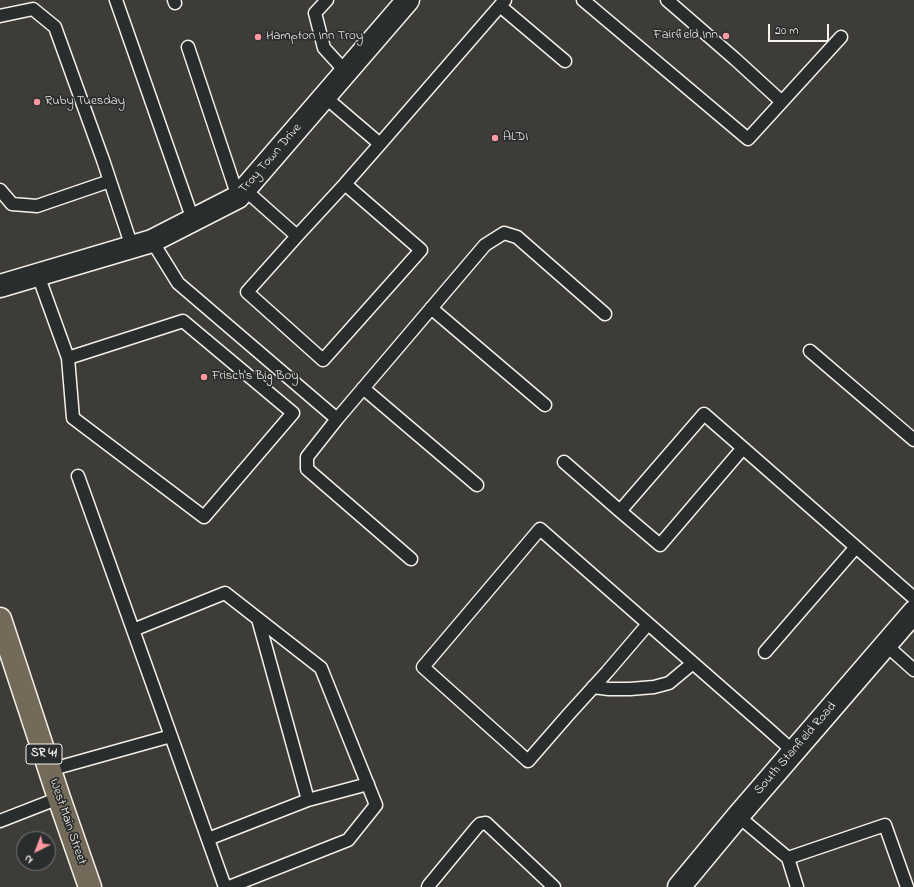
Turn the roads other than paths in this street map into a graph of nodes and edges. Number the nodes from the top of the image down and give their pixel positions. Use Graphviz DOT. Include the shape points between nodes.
graph roads {
  1 [pos="116,0"];
  2 [pos="327,0"];
  3 [pos="408,0"];
  4 [pos="583,0"];
  5 [pos="667,0"];
  6 [pos="502,3"];
  7 [pos="0,16"];
  8 [pos="841,37"];
  9 [pos="188,47"];
  10 [pos="565,61"];
  11 [pos="346,72"];
  12 [pos="325,96"];
  13 [pos="782,102"];
  14 [pos="380,144"];
  15 [pos="110,181"];
  16 [pos="345,184"];
  17 [pos="0,190"];
  18 [pos="241,193"];
  19 [pos="193,220"];
  20 [pos="298,236"];
  21 [pos="142,244"];
  22 [pos="38,275"];
  23 [pos="0,286"];
  24 [pos="432,308"];
  25 [pos="605,314"];
  26 [pos="810,351"];
  27 [pos="68,358"];
  28 [pos="364,388"];
  29 [pos="545,405"];
  30 [pos="337,418"];
  31 [pos="914,440"];
  32 [pos="743,448"];
  33 [pos="564,462"];
  34 [pos="78,476"];
  35 [pos="477,485"];
  36 [pos="620,511"];
  37 [pos="856,547"];
  38 [pos="411,559"];
  39 [pos="914,598"];
  40 [pos="914,612"];
  41 [pos="258,619"];
  42 [pos="0,620"];
  43 [pos="648,624"];
  44 [pos="133,630"];
  45 [pos="886,645"];
  46 [pos="765,652"];
  47 [pos="693,662"];
  48 [pos="914,670"];
  49 [pos="593,687"];
  50 [pos="171,736"];
  51 [pos="794,752"];
  52 [pos="49,770"];
  53 [pos="368,784"];
  54 [pos="58,798"];
  55 [pos="308,800"];
  56 [pos="738,816"];
  57 [pos="0,821"];
  58 [pos="208,840"];
  59 [pos="788,858"];
  60 [pos="90,887"];
  61 [pos="225,887"];
  62 [pos="229,887"];
  63 [pos="428,887"];
  64 [pos="554,887"];
  65 [pos="679,887"];
  66 [pos="797,887"];
  67 [pos="907,887"];
  1 -- 19 [label="lane"];
  2 -- 11 [label="lane" via="315,13 324,48"];
  3 -- 11 [label="street, Troy Town Drive"];
  4 -- 13 [label="lane" via="748,139"];
  5 -- 13 [label="lane"];
  6 -- 10 [label="lane"];
  6 -- 14 [label="lane"];
  7 -- 15 [label="lane" via="33,9 55,27"];
  8 -- 13 [label="lane"];
  9 -- 18 [label="lane"];
  11 -- 12 [label="street, Troy Town Drive"];
  12 -- 14 [label="lane"];
  12 -- 18 [label="street, Troy Town Drive"];
  14 -- 16 [label="lane"];
  15 -- 17 [label="lane" via="37,206 12,204"];
  15 -- 21 [label="lane"];
  16 -- 20 [label="lane"];
  16 -- 20 [label="lane" via="421,250 323,360 247,292"];
  18 -- 19 [label="street, Troy Town Drive"];
  18 -- 20 [label="lane"];
  19 -- 21 [label="street, Troy Town Drive"];
  21 -- 22 [label="street, Troy Town Drive"];
  21 -- 30 [label="lane" via="178,283"];
  22 -- 23 [label="street, Troy Town Drive"];
  22 -- 27 [label="lane"];
  24 -- 25 [label="lane" via="485,245 504,233 517,237"];
  24 -- 28 [label="lane"];
  24 -- 29 [label="lane"];
  26 -- 31 [label="lane"];
  27 -- 27 [label="lane" via="73,418 204,517 293,413 183,321"];
  28 -- 30 [label="lane"];
  28 -- 35 [label="lane"];
  30 -- 38 [label="lane" via="307,457 307,469"];
  32 -- 36 [label="lane" via="704,414"];
  32 -- 36 [label="lane" via="660,545"];
  32 -- 37 [label="lane"];
  33 -- 36 [label="lane"];
  34 -- 44 [label="lane"];
  37 -- 39 [label="lane"];
  37 -- 46 [label="lane"];
  40 -- 45 [label="street, South Stanfield Road"];
  41 -- 44 [label="lane" via="226,593"];
  41 -- 53 [label="lane" via="322,668"];
  41 -- 55 [label="lane"];
  42 -- 52 [label="main road, West Main Street / SR 41"];
  43 -- 47 [label="lane"];
  43 -- 49 [label="lane"];
  43 -- 49 [label="lane" via="540,529 423,667 528,761"];
  44 -- 50 [label="lane"];
  45 -- 48 [label="lane"];
  45 -- 51 [label="street, South Stanfield Road"];
  47 -- 49 [label="lane" via="669,684 630,689"];
  47 -- 51 [label="lane"];
  50 -- 52 [label="lane"];
  50 -- 58 [label="lane"];
  51 -- 56 [label="street, South Stanfield Road"];
  52 -- 54 [label="main road, West Main Street / SR 41"];
  53 -- 55 [label="lane"];
  53 -- 62 [label="lane" via="376,805 348,840"];
  54 -- 57 [label="lane"];
  54 -- 60 [label="main road, West Main Street / SR 41"];
  55 -- 58 [label="lane"];
  56 -- 59 [label="lane"];
  56 -- 65 [label="street, South Stanfield Road"];
  58 -- 61 [label="lane"];
  59 -- 66 [label="lane"];
  59 -- 67 [label="lane" via="885,825"];
  63 -- 64 [label="lane" via="477,827 486,823"];
}
